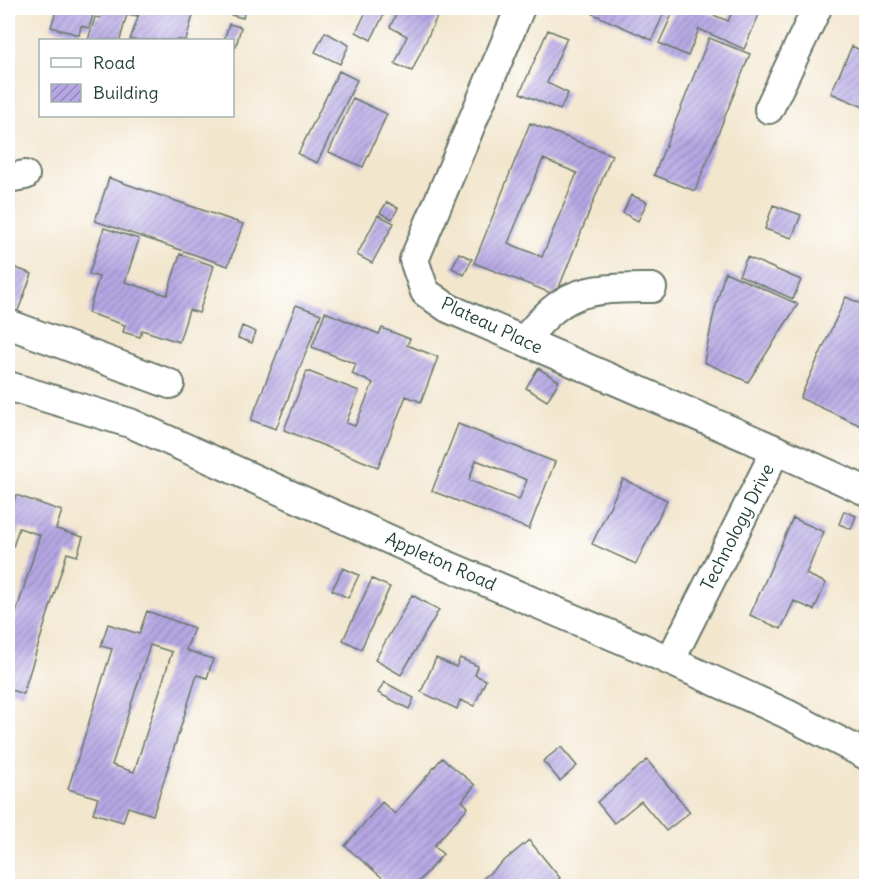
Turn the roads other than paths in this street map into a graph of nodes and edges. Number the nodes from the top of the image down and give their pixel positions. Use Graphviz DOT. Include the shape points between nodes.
graph roads {
  1 [pos="520,8"];
  2 [pos="817,8"];
  3 [pos="769,109"];
  4 [pos="652,288"];
  5 [pos="8,324"];
  6 [pos="524,341"];
  7 [pos="170,384"];
  8 [pos="8,386"];
  9 [pos="776,450"];
  10 [pos="867,491"];
  11 [pos="670,661"];
  12 [pos="867,755"];
  1 -- 6 [label="street, Plateau Place" via="414,260 425,292 448,308"];
  2 -- 3 [label="street"];
  4 -- 6 [label="street" via="600,289 569,298 543,317"];
  5 -- 7 [label="street"];
  6 -- 9 [label="street, Plateau Place"];
  8 -- 11 [label="street, Appleton Road" via="130,423"];
  9 -- 10 [label="street, Technology Drive"];
  9 -- 11 [label="street, Technology Drive"];
  11 -- 12 [label="street, Appleton Road"];
}
